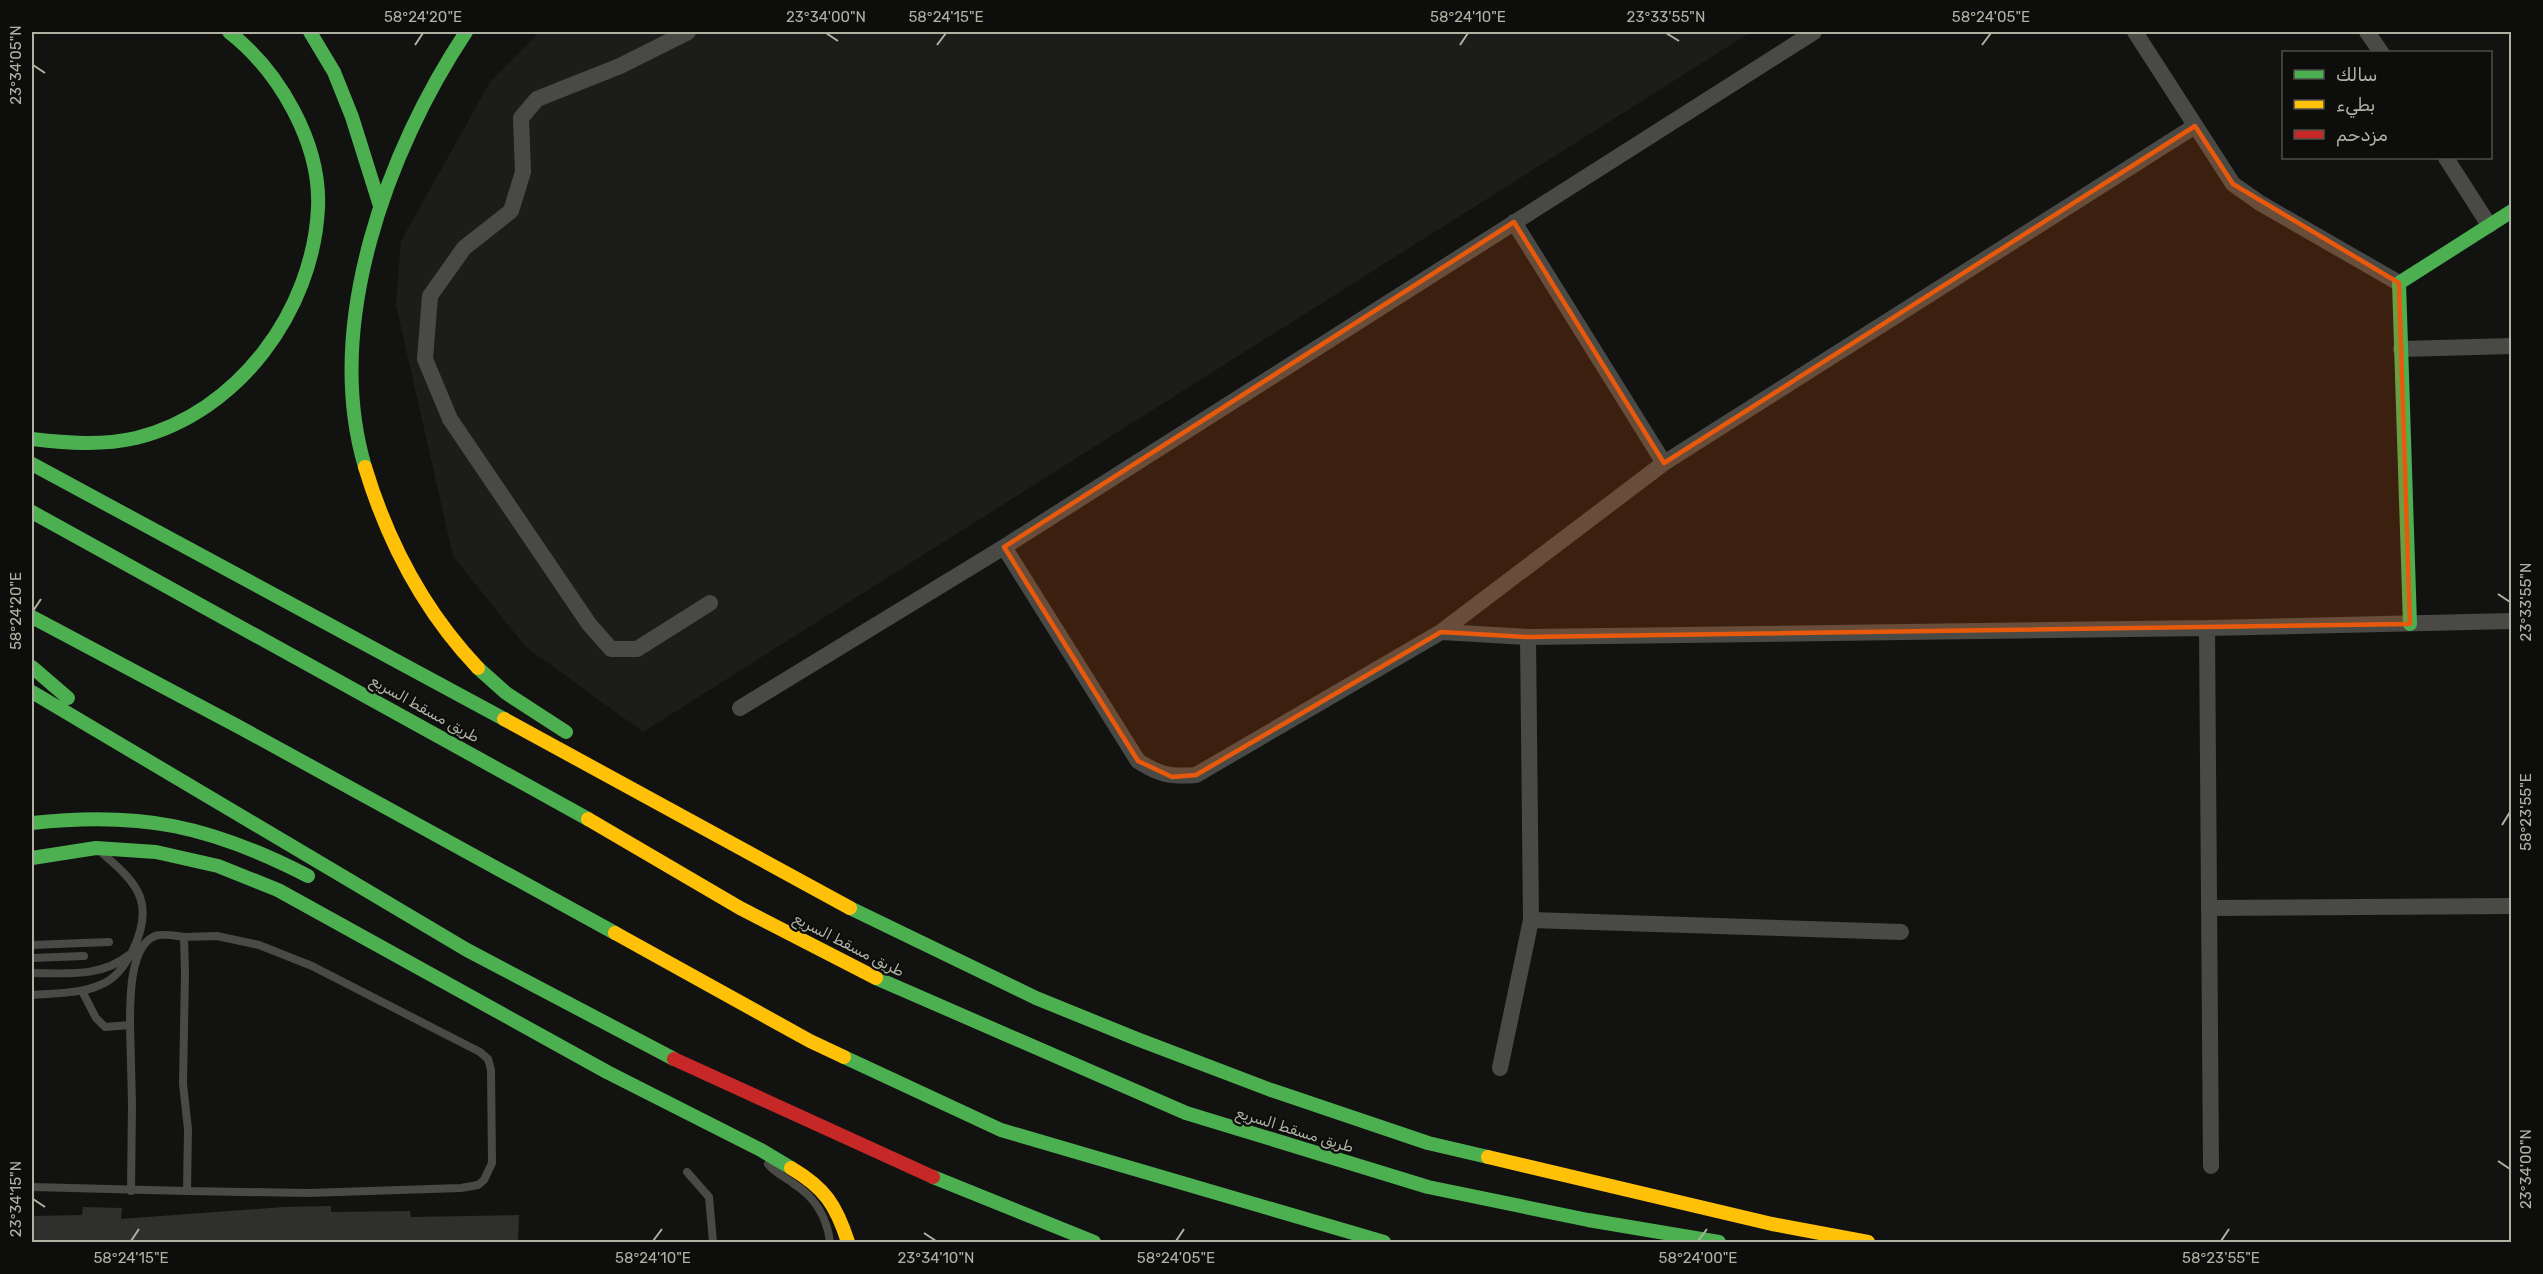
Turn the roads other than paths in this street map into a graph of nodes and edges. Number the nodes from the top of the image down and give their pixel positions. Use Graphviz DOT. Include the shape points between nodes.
graph roads {
  1 [pos="229,32"];
  2 [pos="310,32"];
  3 [pos="466,32"];
  4 [pos="688,32"];
  5 [pos="1814,32"];
  6 [pos="2136,32"];
  7 [pos="2367,32"];
  8 [pos="2379,51"];
  9 [pos="2195,126"];
  10 [pos="2447,159"];
  11 [pos="380,206"];
  12 [pos="2511,211"];
  13 [pos="1514,222"];
  14 [pos="2489,225"];
  15 [pos="2399,283"];
  16 [pos="2511,346"];
  17 [pos="2401,349"];
  18 [pos="32,439"];
  19 [pos="1664,463"];
  20 [pos="32,464"];
  21 [pos="32,512"];
  22 [pos="1004,547"];
  23 [pos="710,603"];
  24 [pos="32,617"];
  25 [pos="2511,621"];
  26 [pos="2410,624"];
  27 [pos="2207,628"];
  28 [pos="1441,632"];
  29 [pos="1528,638"];
  30 [pos="32,667"];
  31 [pos="32,692"];
  32 [pos="740,708"];
  33 [pos="577,739"];
  34 [pos="120,743"];
  35 [pos="644,779"];
  36 [pos="32,823"];
  37 [pos="96,848"];
  38 [pos="32,858"];
  39 [pos="779,868"];
  40 [pos="316,881"];
  41 [pos="2511,906"];
  42 [pos="2209,908"];
  43 [pos="1531,920"];
  44 [pos="396,924"];
  45 [pos="1901,932"];
  46 [pos="184,937"];
  47 [pos="109,942"];
  48 [pos="32,945"];
  49 [pos="467,950"];
  50 [pos="131,953"];
  51 [pos="84,956"];
  52 [pos="32,958"];
  53 [pos="32,973"];
  54 [pos="82,991"];
  55 [pos="32,995"];
  56 [pos="130,1025"];
  57 [pos="1500,1068"];
  58 [pos="761,1150"];
  59 [pos="2211,1166"];
  60 [pos="687,1172"];
  61 [pos="32,1187"];
  62 [pos="131,1191"];
  63 [pos="187,1191"];
  64 [pos="713,1242"];
  65 [pos="830,1242"];
  66 [pos="848,1242"];
  67 [pos="1094,1242"];
  68 [pos="1384,1242"];
  69 [pos="1719,1242"];
  70 [pos="1868,1242"];
  1 -- 18 [label="main road" via="255,55 284,95 309,153 318,208 313,246 294,309 254,367 228,391 159,431 122,442 96,444"];
  2 -- 11 [label="main road" via="334,72"];
  3 -- 11 [label="main road" via="425,97"];
  4 -- 23 [label="street" via="620,66 537,99 521,118 523,172 511,211 464,248 430,296 425,358 450,419 589,624 611,649 637,649"];
  5 -- 13 [label="street"];
  6 -- 9 [label="street"];
  7 -- 8 [label="street"];
  9 -- 15 [label="street" via="2233,184"];
  9 -- 19 [label="street"];
  10 -- 14 [label="street"];
  11 -- 33 [label="main road" via="361,279 351,378 356,421 377,509 405,573 438,624 462,652 489,680"];
  12 -- 14 [label="main road"];
  13 -- 19 [label="street"];
  13 -- 22 [label="street"];
  14 -- 15 [label="main road"];
  15 -- 17 [label="main road"];
  16 -- 17 [label="street"];
  17 -- 26 [label="main road"];
  19 -- 28 [label="street"];
  20 -- 39 [label="main road"];
  21 -- 69 [label="main road, طريق مسقط السريع" via="539,790 740,908 898,989 1017,1041 1186,1113 1428,1187"];
  22 -- 28 [label="street" via="1138,761 1172,777 1196,775"];
  22 -- 32 [label="street"];
  24 -- 68 [label="main road" via="810,1041 1001,1130"];
  25 -- 26 [label="street"];
  26 -- 27 [label="street"];
  27 -- 29 [label="street"];
  27 -- 42 [label="street"];
  28 -- 29 [label="street"];
  29 -- 43 [label="street"];
  30 -- 34 [label="main road"];
  31 -- 34 [label="main road"];
  34 -- 49 [label="main road"];
  35 -- 39 [label="main road"];
  36 -- 40 [label="main road" via="92,817 159,820 246,845"];
  37 -- 38 [label="main road"];
  37 -- 50 [label="lane" via="130,878 143,904 141,934"];
  37 -- 58 [label="main road" via="167,854 219,866 278,890 607,1072"];
  39 -- 70 [label="main road" via="867,918 1026,993 1282,1094 1428,1143 1772,1224"];
  41 -- 42 [label="street"];
  42 -- 59 [label="street"];
  43 -- 45 [label="street"];
  43 -- 57 [label="street"];
  44 -- 49 [label="main road" via="430,940"];
  46 -- 56 [label="lane" via="156,936 146,942 130,989"];
  46 -- 63 [label="lane"];
  46 -- 63 [label="lane" via="237,939 312,966 480,1052 488,1059 491,1070 492,1163 478,1185 308,1193"];
  47 -- 48 [label="lane"];
  49 -- 67 [label="main road" via="699,1072 963,1190"];
  50 -- 53 [label="lane" via="97,972"];
  50 -- 54 [label="lane" via="110,980"];
  51 -- 52 [label="lane"];
  54 -- 55 [label="lane"];
  54 -- 56 [label="lane" via="105,1027"];
  56 -- 62 [label="lane"];
  58 -- 65 [label="lane" via="772,1169 814,1202 827,1226"];
  58 -- 66 [label="main road" via="816,1184 839,1214"];
  60 -- 64 [label="lane" via="709,1197"];
  61 -- 62 [label="lane"];
  62 -- 63 [label="lane"];
}
